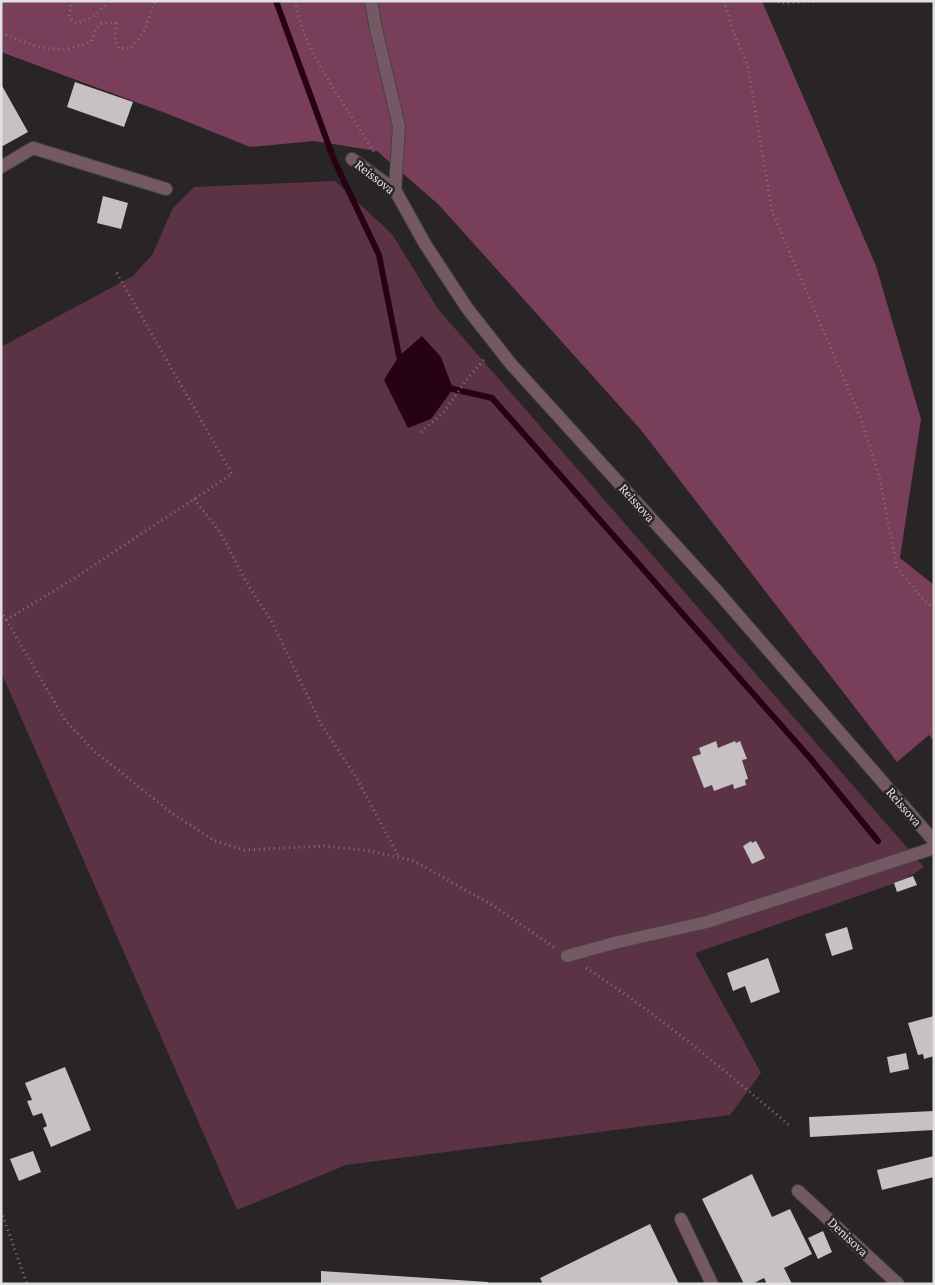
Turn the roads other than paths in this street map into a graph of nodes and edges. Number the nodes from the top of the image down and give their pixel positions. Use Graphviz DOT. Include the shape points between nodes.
graph roads {
  1 [pos="371,1"];
  2 [pos="352,159"];
  3 [pos="1,166"];
  4 [pos="166,189"];
  5 [pos="396,190"];
  6 [pos="934,841"];
  7 [pos="934,848"];
  8 [pos="567,956"];
  9 [pos="798,1191"];
  10 [pos="681,1219"];
  11 [pos="712,1284"];
  12 [pos="898,1284"];
  1 -- 5 [label="street" via="399,126"];
  2 -- 5 [label="street, Reissova"];
  3 -- 4 [label="street" via="33,148"];
  5 -- 6 [label="street, Reissova" via="425,244 467,308 511,364 717,591"];
  7 -- 8 [label="street" via="707,922"];
  9 -- 12 [label="street, Denisova"];
  10 -- 11 [label="street"];
}
